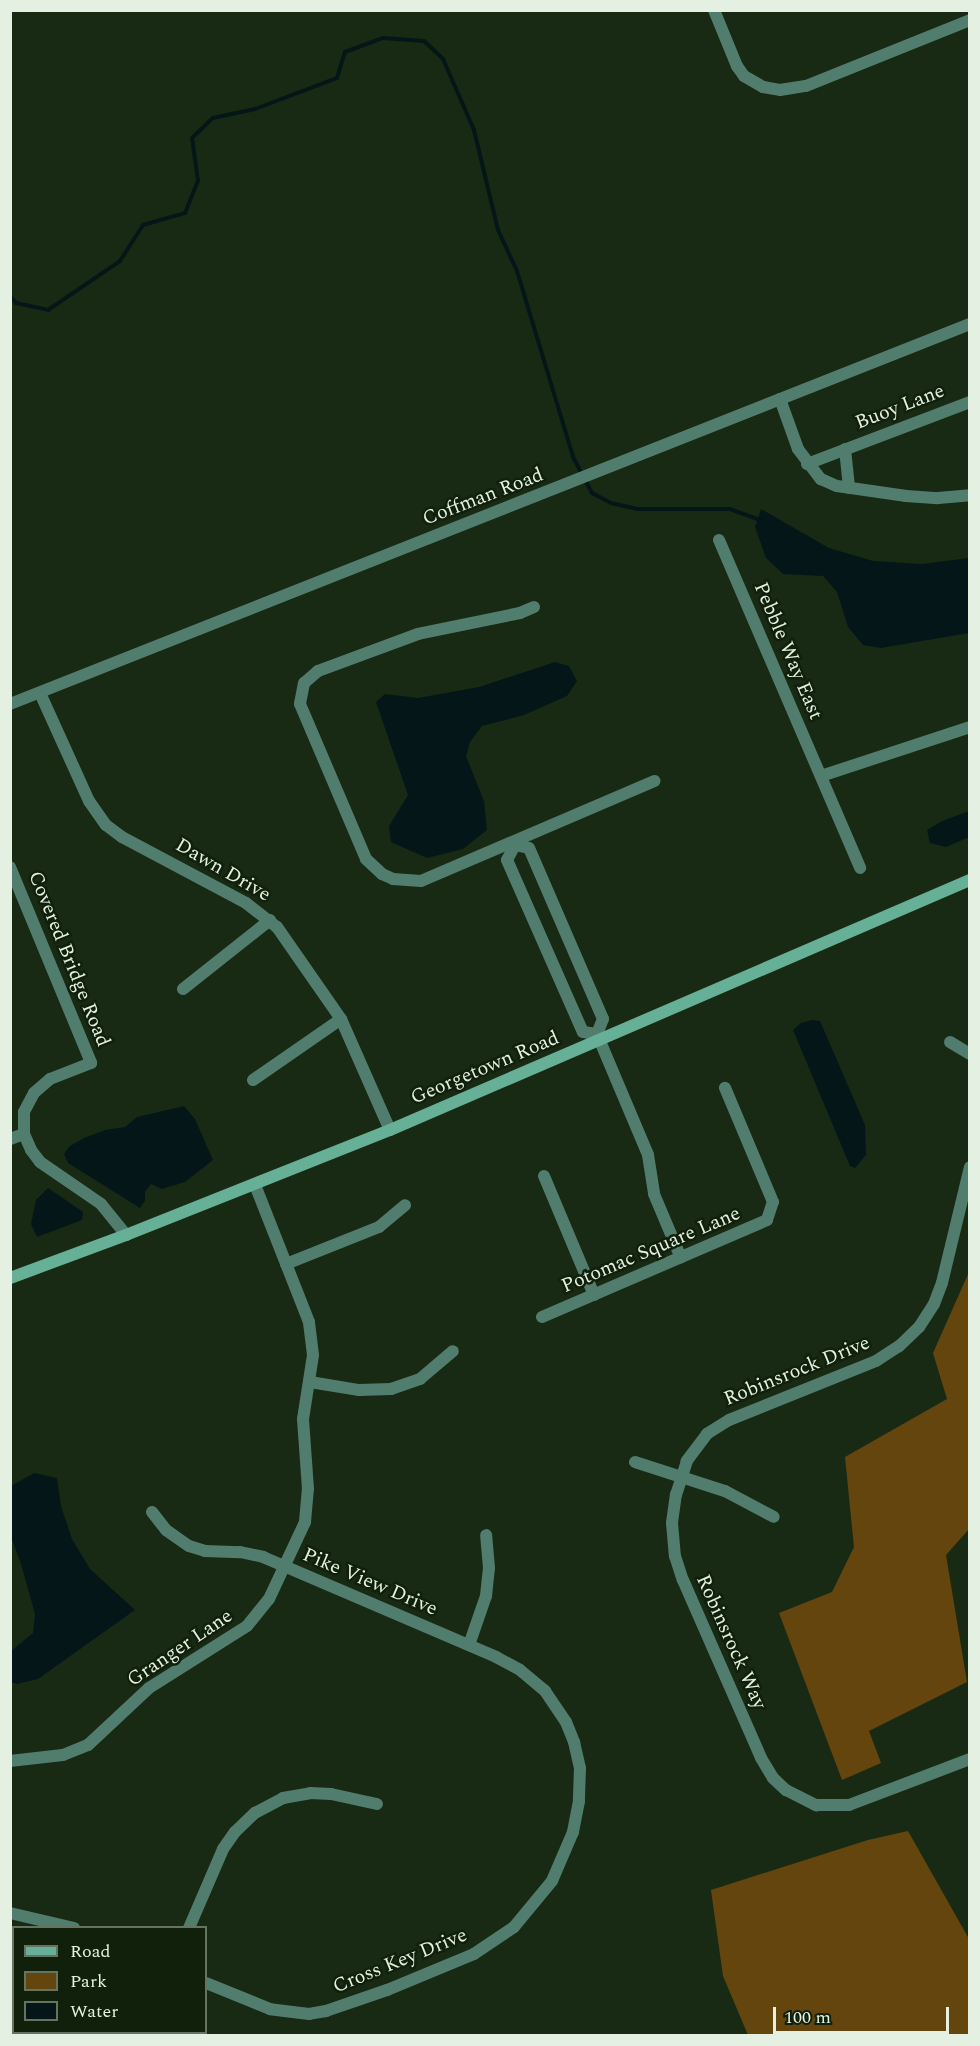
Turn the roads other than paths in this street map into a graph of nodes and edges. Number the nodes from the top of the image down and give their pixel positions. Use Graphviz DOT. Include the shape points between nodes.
graph roads {
  1 [pos="714,10"];
  2 [pos="969,20"];
  3 [pos="969,324"];
  4 [pos="780,399"];
  5 [pos="969,402"];
  6 [pos="845,449"];
  7 [pos="807,464"];
  8 [pos="849,488"];
  9 [pos="969,495"];
  10 [pos="719,540"];
  11 [pos="534,607"];
  12 [pos="40,693"];
  13 [pos="10,704"];
  14 [pos="969,728"];
  15 [pos="821,776"];
  16 [pos="654,781"];
  17 [pos="514,843"];
  18 [pos="10,867"];
  19 [pos="860,868"];
  20 [pos="969,880"];
  21 [pos="270,920"];
  22 [pos="183,988"];
  23 [pos="341,1019"];
  24 [pos="598,1037"];
  25 [pos="950,1041"];
  26 [pos="969,1054"];
  27 [pos="253,1080"];
  28 [pos="725,1088"];
  29 [pos="390,1130"];
  30 [pos="24,1134"];
  31 [pos="10,1139"];
  32 [pos="969,1167"];
  33 [pos="544,1176"];
  34 [pos="255,1185"];
  35 [pos="405,1205"];
  36 [pos="126,1235"];
  37 [pos="681,1258"];
  38 [pos="286,1264"];
  39 [pos="10,1278"];
  40 [pos="594,1295"];
  41 [pos="543,1317"];
  42 [pos="453,1352"];
  43 [pos="310,1382"];
  44 [pos="635,1462"];
  45 [pos="682,1476"];
  46 [pos="152,1512"];
  47 [pos="774,1517"];
  48 [pos="486,1535"];
  49 [pos="283,1565"];
  50 [pos="469,1645"];
  51 [pos="969,1759"];
  52 [pos="10,1761"];
  53 [pos="580,1781"];
  54 [pos="377,1804"];
  55 [pos="10,1912"];
  56 [pos="66,1926"];
  57 [pos="190,1926"];
  58 [pos="207,1983"];
  1 -- 2 [label="street" via="744,76 763,87 780,90 806,86"];
  3 -- 4 [label="street, Coffman Road"];
  4 -- 7 [label="street"];
  4 -- 12 [label="street, Coffman Road"];
  5 -- 6 [label="street, Buoy Lane"];
  6 -- 7 [label="street, Buoy Lane"];
  6 -- 8 [label="street, Buoy Lane"];
  7 -- 8 [label="street" via="821,479"];
  8 -- 9 [label="street" via="938,498"];
  10 -- 15 [label="street, Pebble Way East"];
  11 -- 17 [label="street" via="418,634 314,673 300,691 302,709 363,855 382,874 398,881 421,881"];
  12 -- 13 [label="street, Coffman Road"];
  12 -- 21 [label="street, Dawn Drive" via="89,801 106,825"];
  14 -- 15 [label="street"];
  15 -- 19 [label="street, Pebble Way East"];
  16 -- 17 [label="street"];
  17 -- 24 [label="street" via="529,848 543,880 603,1019"];
  17 -- 24 [label="street" via="507,860 583,1032"];
  18 -- 30 [label="street, Covered Bridge Road" via="91,1063 50,1079 34,1093 24,1112"];
  20 -- 24 [label="main road, Georgetown Road"];
  21 -- 22 [label="street"];
  21 -- 23 [label="street, Dawn Drive"];
  23 -- 27 [label="street"];
  23 -- 29 [label="street, Dawn Drive"];
  24 -- 29 [label="main road, Georgetown Road"];
  24 -- 37 [label="street" via="648,1155 654,1194"];
  25 -- 26 [label="street"];
  28 -- 37 [label="street, Potomac Square Lane" via="773,1202 771,1214 761,1224"];
  29 -- 34 [label="main road, Georgetown Road"];
  30 -- 31 [label="street"];
  30 -- 36 [label="street" via="40,1162 101,1204"];
  32 -- 45 [label="street, Robinsrock Drive" via="941,1288 915,1331 876,1361 720,1425 695,1447"];
  33 -- 40 [label="street"];
  34 -- 36 [label="main road, Georgetown Road"];
  34 -- 38 [label="street, Pike View Drive"];
  35 -- 38 [label="street" via="379,1227"];
  36 -- 39 [label="main road, Georgetown Road"];
  37 -- 40 [label="street, Potomac Square Lane"];
  38 -- 43 [label="street, Pike View Drive" via="309,1323 313,1355"];
  40 -- 41 [label="street, Potomac Square Lane"];
  42 -- 43 [label="street" via="420,1379 391,1389 370,1391"];
  43 -- 49 [label="street, Pike View Drive" via="303,1419 308,1489 305,1522"];
  44 -- 45 [label="street"];
  45 -- 47 [label="street" via="740,1497"];
  45 -- 51 [label="street, Robinsrock Way" via="672,1523 678,1568 761,1758 777,1782 806,1801 827,1806 854,1804"];
  46 -- 49 [label="street" via="166,1530 189,1546 252,1554"];
  48 -- 50 [label="street" via="486,1596"];
  49 -- 50 [label="street, Pike View Drive"];
  49 -- 52 [label="street, Granger Lane" via="269,1599 251,1623 149,1688 92,1742 63,1755"];
  50 -- 53 [label="street, Pike View Drive" via="520,1670 545,1691 574,1742"];
  53 -- 58 [label="street, Cross Key Drive" via="573,1832 549,1886 514,1927 474,1954 387,1990 309,2014 270,2009"];
  54 -- 57 [label="street" via="321,1793 294,1796 264,1807 229,1840"];
  55 -- 56 [label="street"];
}
